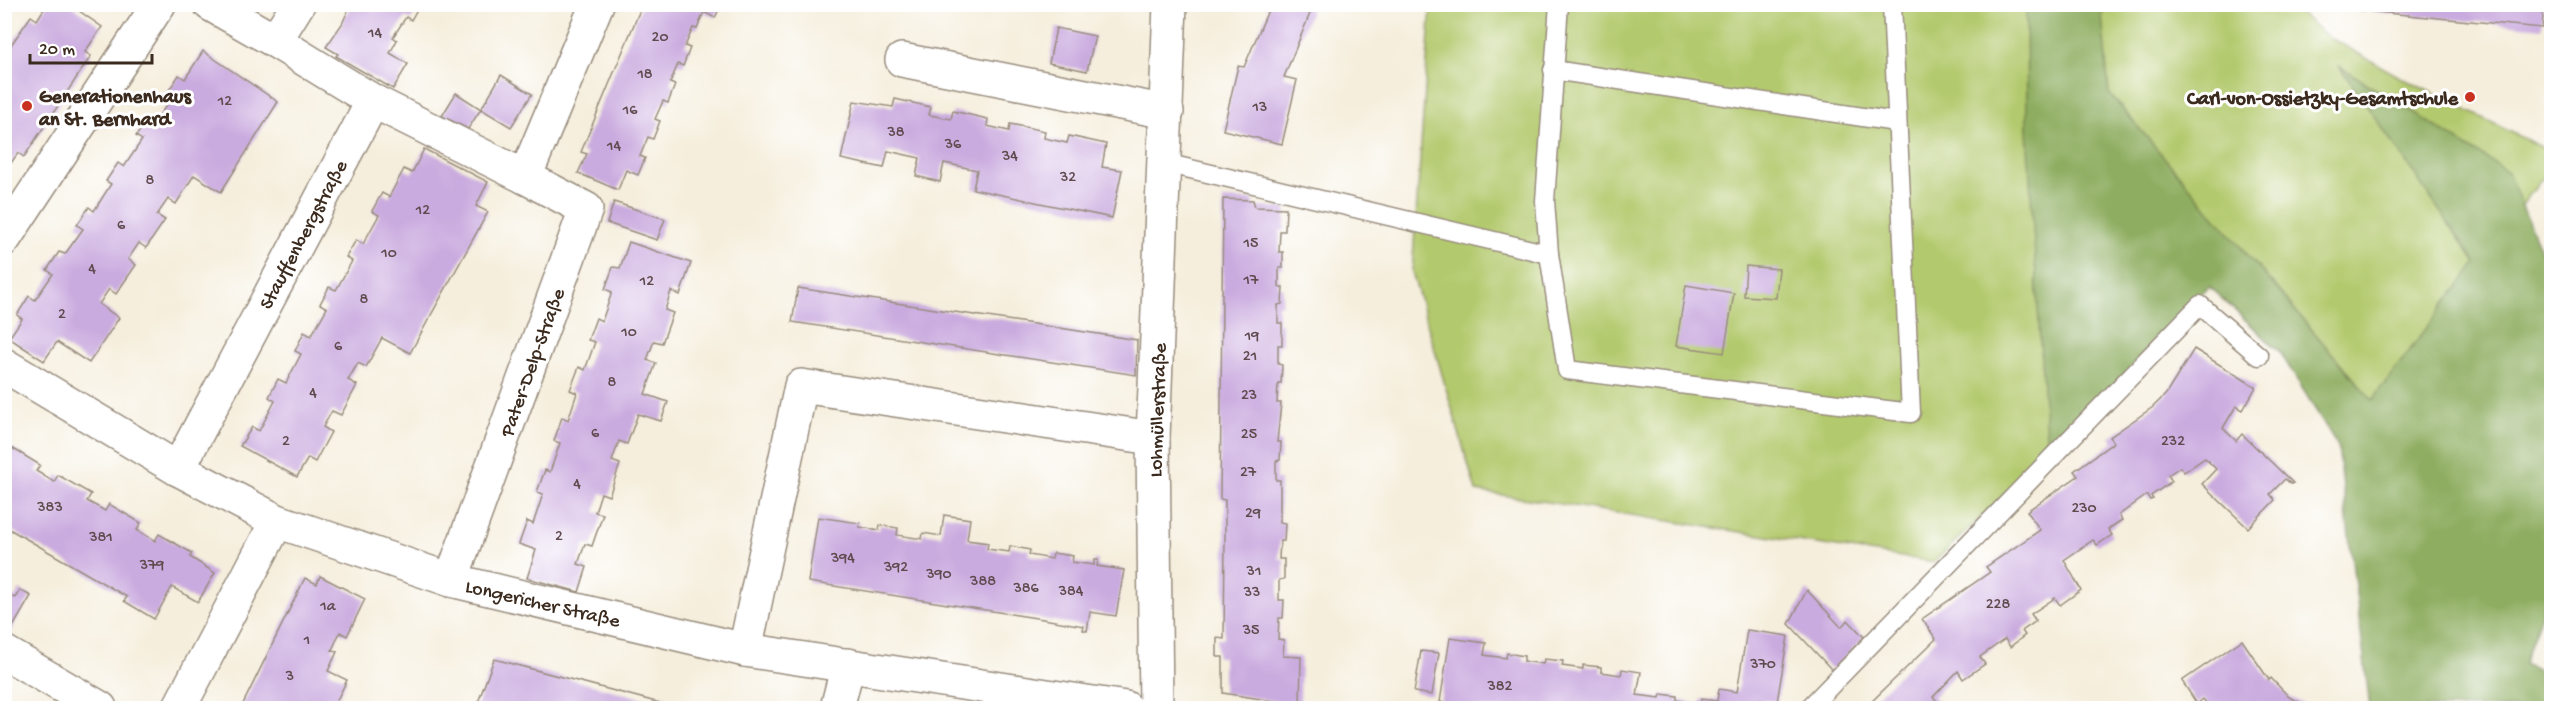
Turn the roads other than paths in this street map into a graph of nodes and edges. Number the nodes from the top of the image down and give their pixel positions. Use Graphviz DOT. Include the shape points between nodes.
graph roads {
  1 [pos="159,4"];
  2 [pos="210,4"];
  3 [pos="297,4"];
  4 [pos="597,4"];
  5 [pos="1170,4"];
  6 [pos="1559,4"];
  7 [pos="1892,4"];
  8 [pos="275,40"];
  9 [pos="902,60"];
  10 [pos="1553,70"];
  11 [pos="373,101"];
  12 [pos="1167,112"];
  13 [pos="1896,122"];
  14 [pos="1164,163"];
  15 [pos="525,177"];
  16 [pos="4,239"];
  17 [pos="1549,254"];
  18 [pos="2259,356"];
  19 [pos="4,364"];
  20 [pos="1153,438"];
  21 [pos="178,469"];
  22 [pos="278,521"];
  23 [pos="451,579"];
  24 [pos="745,650"];
  25 [pos="4,652"];
  26 [pos="848,665"];
  27 [pos="100,708"];
  28 [pos="179,708"];
  29 [pos="837,708"];
  30 [pos="1126,708"];
  31 [pos="1156,708"];
  32 [pos="1809,708"];
  1 -- 16 [label="street"];
  2 -- 8 [label="street"];
  3 -- 8 [label="street"];
  4 -- 15 [label="street"];
  5 -- 12 [label="street, Lohmüllerstraße"];
  6 -- 10 [label="lane"];
  7 -- 13 [label="lane"];
  8 -- 11 [label="street"];
  9 -- 12 [label="street"];
  10 -- 13 [label="lane"];
  10 -- 17 [label="lane" via="1545,201"];
  11 -- 15 [label="street, Pater-Delp-Straße"];
  11 -- 21 [label="street, Stauffenbergstraße"];
  12 -- 14 [label="street, Lohmüllerstraße"];
  13 -- 17 [label="lane" via="1911,413 1568,370"];
  14 -- 17 [label="lane"];
  14 -- 20 [label="street, Lohmüllerstraße"];
  15 -- 23 [label="street, Pater-Delp-Straße" via="586,209"];
  18 -- 32 [label="lane" via="2200,305"];
  19 -- 21 [label="street, Longericher Straße"];
  20 -- 24 [label="street" via="801,386"];
  20 -- 31 [label="street, Lohmüllerstraße"];
  21 -- 22 [label="street, Longericher Straße"];
  22 -- 23 [label="street, Longericher Straße"];
  22 -- 28 [label="street"];
  23 -- 24 [label="street, Longericher Straße"];
  24 -- 26 [label="street, Longericher Straße"];
  25 -- 27 [label="street"];
  26 -- 29 [label="street"];
  26 -- 30 [label="street, Longericher Straße"];
}
